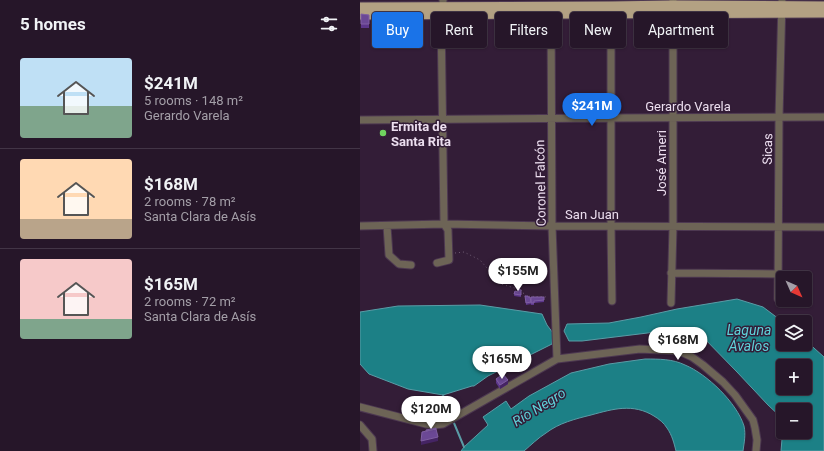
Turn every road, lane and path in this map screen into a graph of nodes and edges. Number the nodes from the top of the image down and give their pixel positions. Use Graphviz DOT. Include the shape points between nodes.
graph roads {
  1 [pos="673,6"];
  2 [pos="781,6"];
  3 [pos="824,6"];
  4 [pos="360,7"];
  5 [pos="442,7"];
  6 [pos="551,10"];
  7 [pos="611,10"];
  8 [pos="824,13"];
  9 [pos="360,14"];
  10 [pos="824,117"];
  11 [pos="551,118"];
  12 [pos="611,118"];
  13 [pos="672,118"];
  14 [pos="779,118"];
  15 [pos="443,119"];
  16 [pos="360,120"];
  17 [pos="444,224"];
  18 [pos="360,226"];
  19 [pos="387,226"];
  20 [pos="552,226"];
  21 [pos="611,226"];
  22 [pos="673,226"];
  23 [pos="778,227"];
  24 [pos="824,227"];
  25 [pos="449,253"];
  26 [pos="437,263"];
  27 [pos="411,265"];
  28 [pos="778,271"];
  29 [pos="671,273"];
  30 [pos="776,274"];
  31 [pos="554,297"];
  32 [pos="612,301"];
  33 [pos="671,303"];
  34 [pos="557,359"];
  35 [pos="360,407"];
  36 [pos="360,425"];
  37 [pos="373,451"];
  38 [pos="756,451"];
  1 -- 2 [label="main road"];
  1 -- 7 [label="main road"];
  1 -- 13 [label="street, José Ameri"];
  2 -- 3 [label="main road"];
  2 -- 8 [label="main road"];
  2 -- 14 [label="street, Sicas"];
  4 -- 5 [label="main road"];
  5 -- 6 [label="main road"];
  5 -- 9 [label="main road"];
  5 -- 15 [label="street"];
  6 -- 7 [label="main road"];
  6 -- 11 [label="street, Coronel Falcón"];
  7 -- 12 [label="street"];
  10 -- 14 [label="street, Gerardo Varela"];
  11 -- 12 [label="street, Gerardo Varela"];
  11 -- 15 [label="street, Gerardo Varela"];
  11 -- 20 [label="street, Coronel Falcón"];
  12 -- 13 [label="street, Gerardo Varela"];
  12 -- 21 [label="street"];
  13 -- 14 [label="street, Gerardo Varela"];
  13 -- 22 [label="street, José Ameri"];
  14 -- 23 [label="street, Sicas"];
  15 -- 16 [label="street, Gerardo Varela"];
  15 -- 17 [label="street"];
  17 -- 19 [label="street, San Juan"];
  17 -- 20 [label="street, San Juan"];
  17 -- 25 [label="street" via="448,230"];
  18 -- 19 [label="street, San Juan"];
  19 -- 27 [label="street" via="389,255 399,264"];
  20 -- 21 [label="street, San Juan"];
  20 -- 31 [label="street, Coronel Falcón"];
  21 -- 22 [label="street, San Juan"];
  21 -- 32 [label="street"];
  22 -- 23 [label="street, San Juan"];
  22 -- 29 [label="street, José Ameri"];
  23 -- 24 [label="street, San Juan"];
  23 -- 28 [label="street, Sicas"];
  25 -- 26 [label="street" via="449,260"];
  25 -- 31 [label="path" via="464,252 480,260 500,284 523,291 524,296"];
  29 -- 30 [label="street"];
  29 -- 33 [label="street, José Ameri"];
  31 -- 34 [label="street, Coronel Falcón"];
  34 -- 35 [label="street" via="442,424 426,424"];
  34 -- 38 [label="street" via="640,349 679,351 692,357 723,382 753,420 757,440"];
  36 -- 37 [label="street" via="372,439"];
}
